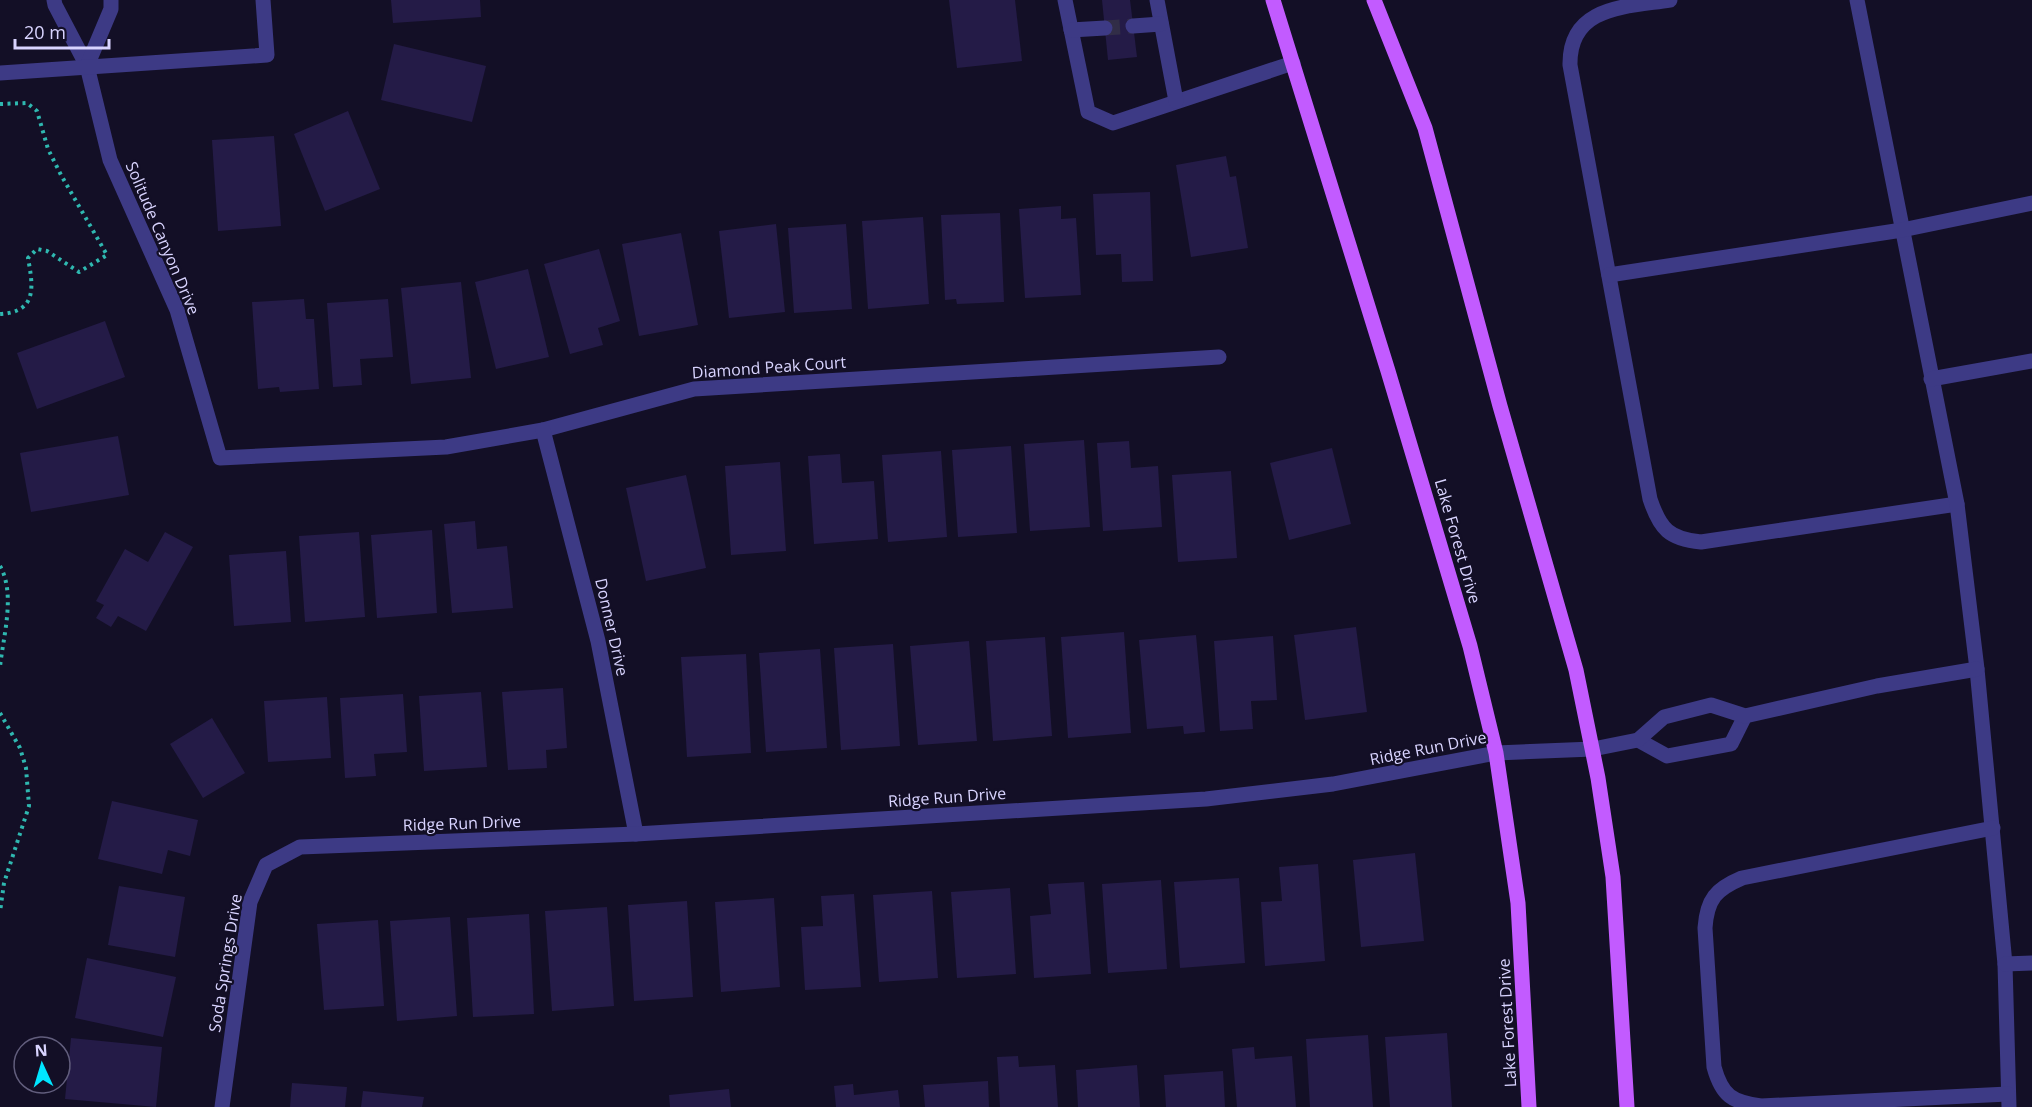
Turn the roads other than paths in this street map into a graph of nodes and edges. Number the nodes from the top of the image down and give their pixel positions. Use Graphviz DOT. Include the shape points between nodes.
graph roads {
  1 [pos="54,0"];
  2 [pos="111,0"];
  3 [pos="263,0"];
  4 [pos="1065,0"];
  5 [pos="1156,0"];
  6 [pos="1273,0"];
  7 [pos="1374,0"];
  8 [pos="1670,0"];
  9 [pos="1857,0"];
  10 [pos="1161,24"];
  11 [pos="1133,26"];
  12 [pos="1105,28"];
  13 [pos="1071,30"];
  14 [pos="1293,63"];
  15 [pos="87,66"];
  16 [pos="0,73"];
  17 [pos="1176,101"];
  18 [pos="2032,203"];
  19 [pos="1902,230"];
  20 [pos="1609,275"];
  21 [pos="1219,357"];
  22 [pos="2032,361"];
  23 [pos="1931,379"];
  24 [pos="543,430"];
  25 [pos="220,458"];
  26 [pos="1957,504"];
  27 [pos="1977,669"];
  28 [pos="1745,716"];
  29 [pos="1638,740"];
  30 [pos="1593,749"];
  31 [pos="1496,753"];
  32 [pos="1993,828"];
  33 [pos="636,834"];
  34 [pos="300,847"];
  35 [pos="2032,963"];
  36 [pos="2005,964"];
  37 [pos="2008,1100"];
  38 [pos="222,1107"];
  39 [pos="1529,1107"];
  40 [pos="1627,1107"];
  1 -- 15 [label="street, Solitude Canyon Drive"];
  2 -- 15 [label="street" via="111,9"];
  3 -- 15 [label="street" via="267,55"];
  4 -- 13 [label="street"];
  5 -- 10 [label="street"];
  6 -- 14 [label="main road, Lake Forest Drive"];
  7 -- 30 [label="main road" via="1425,128 1500,406 1562,614"];
  8 -- 20 [label="street" via="1613,8 1592,17 1577,30 1569,49"];
  9 -- 19 [label="street"];
  10 -- 11 [label="street"];
  10 -- 17 [label="street"];
  12 -- 13 [label="street"];
  13 -- 17 [label="street" via="1088,112 1113,123"];
  14 -- 17 [label="street"];
  14 -- 31 [label="main road, Lake Forest Drive" via="1470,646"];
  15 -- 16 [label="street"];
  15 -- 25 [label="street, Solitude Canyon Drive" via="110,160 177,310"];
  18 -- 19 [label="street"];
  19 -- 20 [label="street"];
  19 -- 23 [label="street"];
  20 -- 26 [label="street" via="1650,499 1667,532 1683,540 1701,542"];
  21 -- 24 [label="street, Diamond Peak Court" via="694,389"];
  22 -- 23 [label="street"];
  23 -- 26 [label="street"];
  24 -- 25 [label="street, Diamond Peak Court" via="446,447"];
  24 -- 33 [label="street, Donner Drive" via="598,641"];
  26 -- 27 [label="street"];
  27 -- 28 [label="street" via="1877,686"];
  27 -- 32 [label="street"];
  28 -- 29 [label="street" via="1711,705 1664,717"];
  28 -- 29 [label="street" via="1731,744 1666,756"];
  29 -- 30 [label="street, Ridge Run Drive"];
  30 -- 31 [label="street, Ridge Run Drive"];
  30 -- 40 [label="main road" via="1613,877"];
  31 -- 33 [label="street, Ridge Run Drive" via="1333,784 1206,799"];
  31 -- 39 [label="main road, Lake Forest Drive" via="1518,903"];
  32 -- 36 [label="street"];
  32 -- 37 [label="street" via="1742,878 1723,886 1713,898 1706,911 1705,928 1714,1066 1719,1084 1729,1096 1761,1106"];
  33 -- 34 [label="street, Ridge Run Drive"];
  34 -- 38 [label="street, Soda Springs Drive" via="266,865 250,902"];
  35 -- 36 [label="street"];
  36 -- 37 [label="street"];
}
